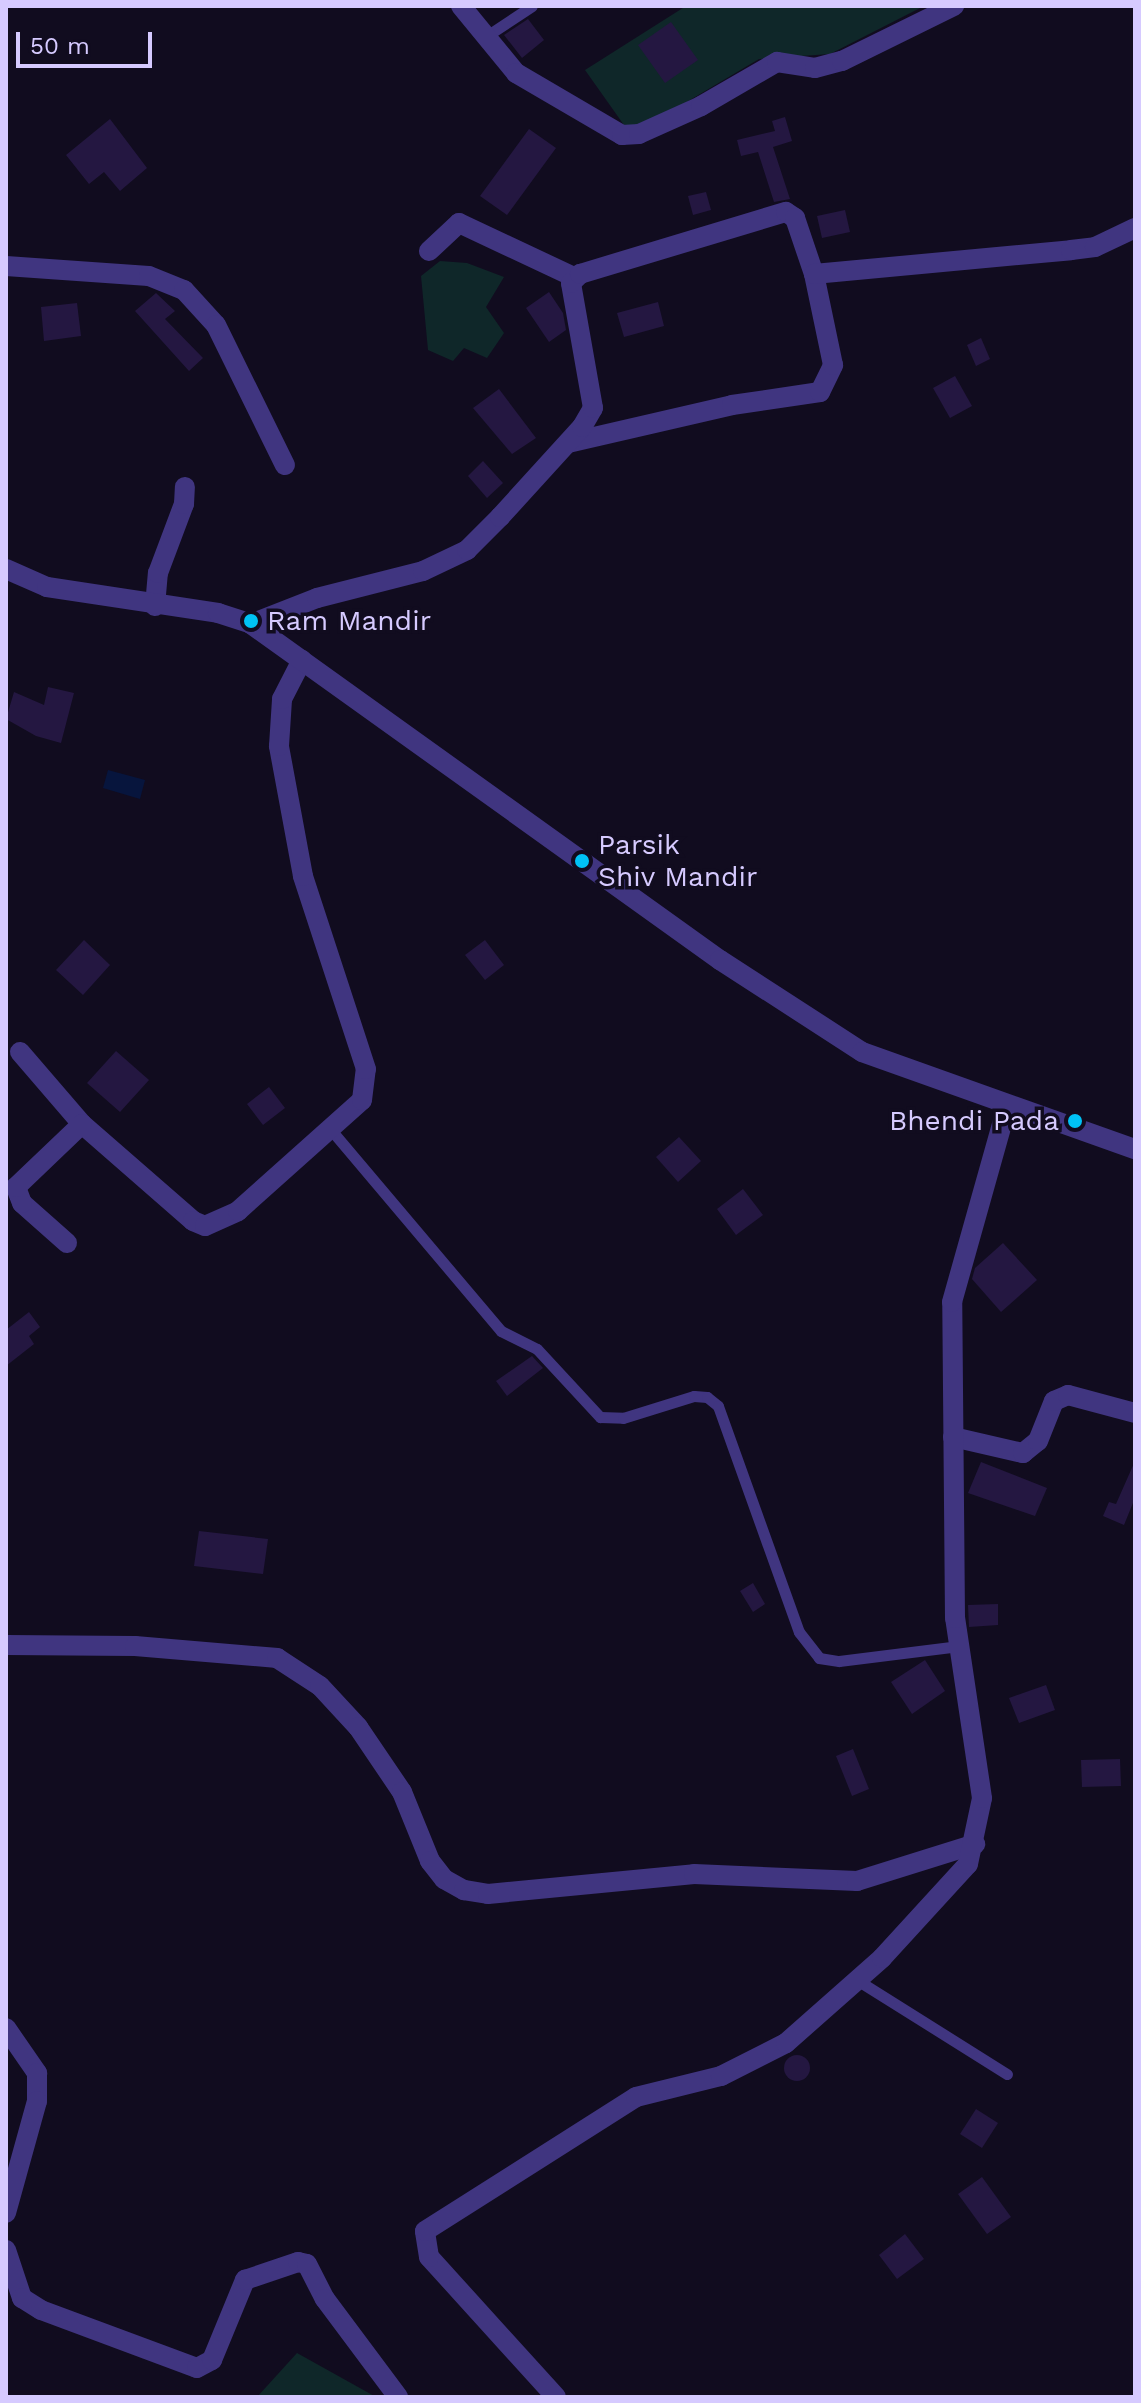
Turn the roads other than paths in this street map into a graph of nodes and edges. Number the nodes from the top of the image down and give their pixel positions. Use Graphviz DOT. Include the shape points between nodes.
graph roads {
  1 [pos="461,6"];
  2 [pos="532,6"];
  3 [pos="954,6"];
  4 [pos="484,38"];
  5 [pos="1135,228"];
  6 [pos="429,251"];
  7 [pos="6,266"];
  8 [pos="814,274"];
  9 [pos="574,277"];
  10 [pos="568,443"];
  11 [pos="285,465"];
  12 [pos="185,487"];
  13 [pos="6,569"];
  14 [pos="155,606"];
  15 [pos="251,624"];
  16 [pos="302,660"];
  17 [pos="20,1052"];
  18 [pos="1007,1106"];
  19 [pos="82,1124"];
  20 [pos="332,1131"];
  21 [pos="1135,1149"];
  22 [pos="67,1243"];
  23 [pos="1135,1413"];
  24 [pos="953,1437"];
  25 [pos="6,1645"];
  26 [pos="959,1646"];
  27 [pos="975,1844"];
  28 [pos="857,1980"];
  29 [pos="6,2028"];
  30 [pos="1007,2074"];
  31 [pos="6,2213"];
  32 [pos="6,2250"];
  33 [pos="398,2397"];
  34 [pos="556,2397"];
  1 -- 4 [label="street"];
  2 -- 4 [label="lane"];
  3 -- 4 [label="street" via="842,61 815,68 777,62 639,134 622,135 516,73"];
  5 -- 8 [label="street" via="1095,247"];
  6 -- 9 [label="street" via="459,223"];
  7 -- 11 [label="street" via="149,276 184,290 216,325"];
  8 -- 9 [label="street" via="795,218 786,212"];
  8 -- 10 [label="street" via="833,365 820,392 732,405"];
  9 -- 10 [label="street" via="593,408"];
  10 -- 15 [label="street" via="467,550 423,571 317,598"];
  12 -- 14 [label="street" via="184,504 158,573"];
  13 -- 14 [label="street" via="47,587"];
  14 -- 15 [label="street" via="218,613"];
  15 -- 16 [label="street"];
  16 -- 18 [label="street" via="720,960 849,1044"];
  16 -- 20 [label="street" via="282,699 279,746 303,876 368,1086 362,1100"];
  17 -- 19 [label="street"];
  18 -- 21 [label="street"];
  18 -- 24 [label="street" via="952,1302"];
  19 -- 20 [label="street" via="205,1226 238,1211"];
  19 -- 22 [label="street" via="16,1187 22,1203"];
  20 -- 26 [label="lane" via="501,1331 537,1349 600,1417 623,1418 694,1396 707,1397 718,1406 799,1632 819,1658 839,1661"];
  23 -- 24 [label="street" via="1068,1395 1054,1401 1038,1441 1023,1453"];
  24 -- 26 [label="street"];
  25 -- 27 [label="street" via="135,1646 277,1658 320,1686 358,1727 402,1792 430,1861 444,1879 464,1890 488,1894 694,1874 857,1881"];
  26 -- 27 [label="street" via="982,1798"];
  27 -- 28 [label="street" via="968,1864"];
  28 -- 30 [label="lane"];
  28 -- 34 [label="street" via="786,2043 721,2076 636,2097 425,2231 429,2257"];
  29 -- 31 [label="street" via="37,2073 37,2101"];
  32 -- 33 [label="street" via="22,2298 41,2310 197,2368 212,2360 245,2280 298,2262 307,2264 334,2312"];
}
